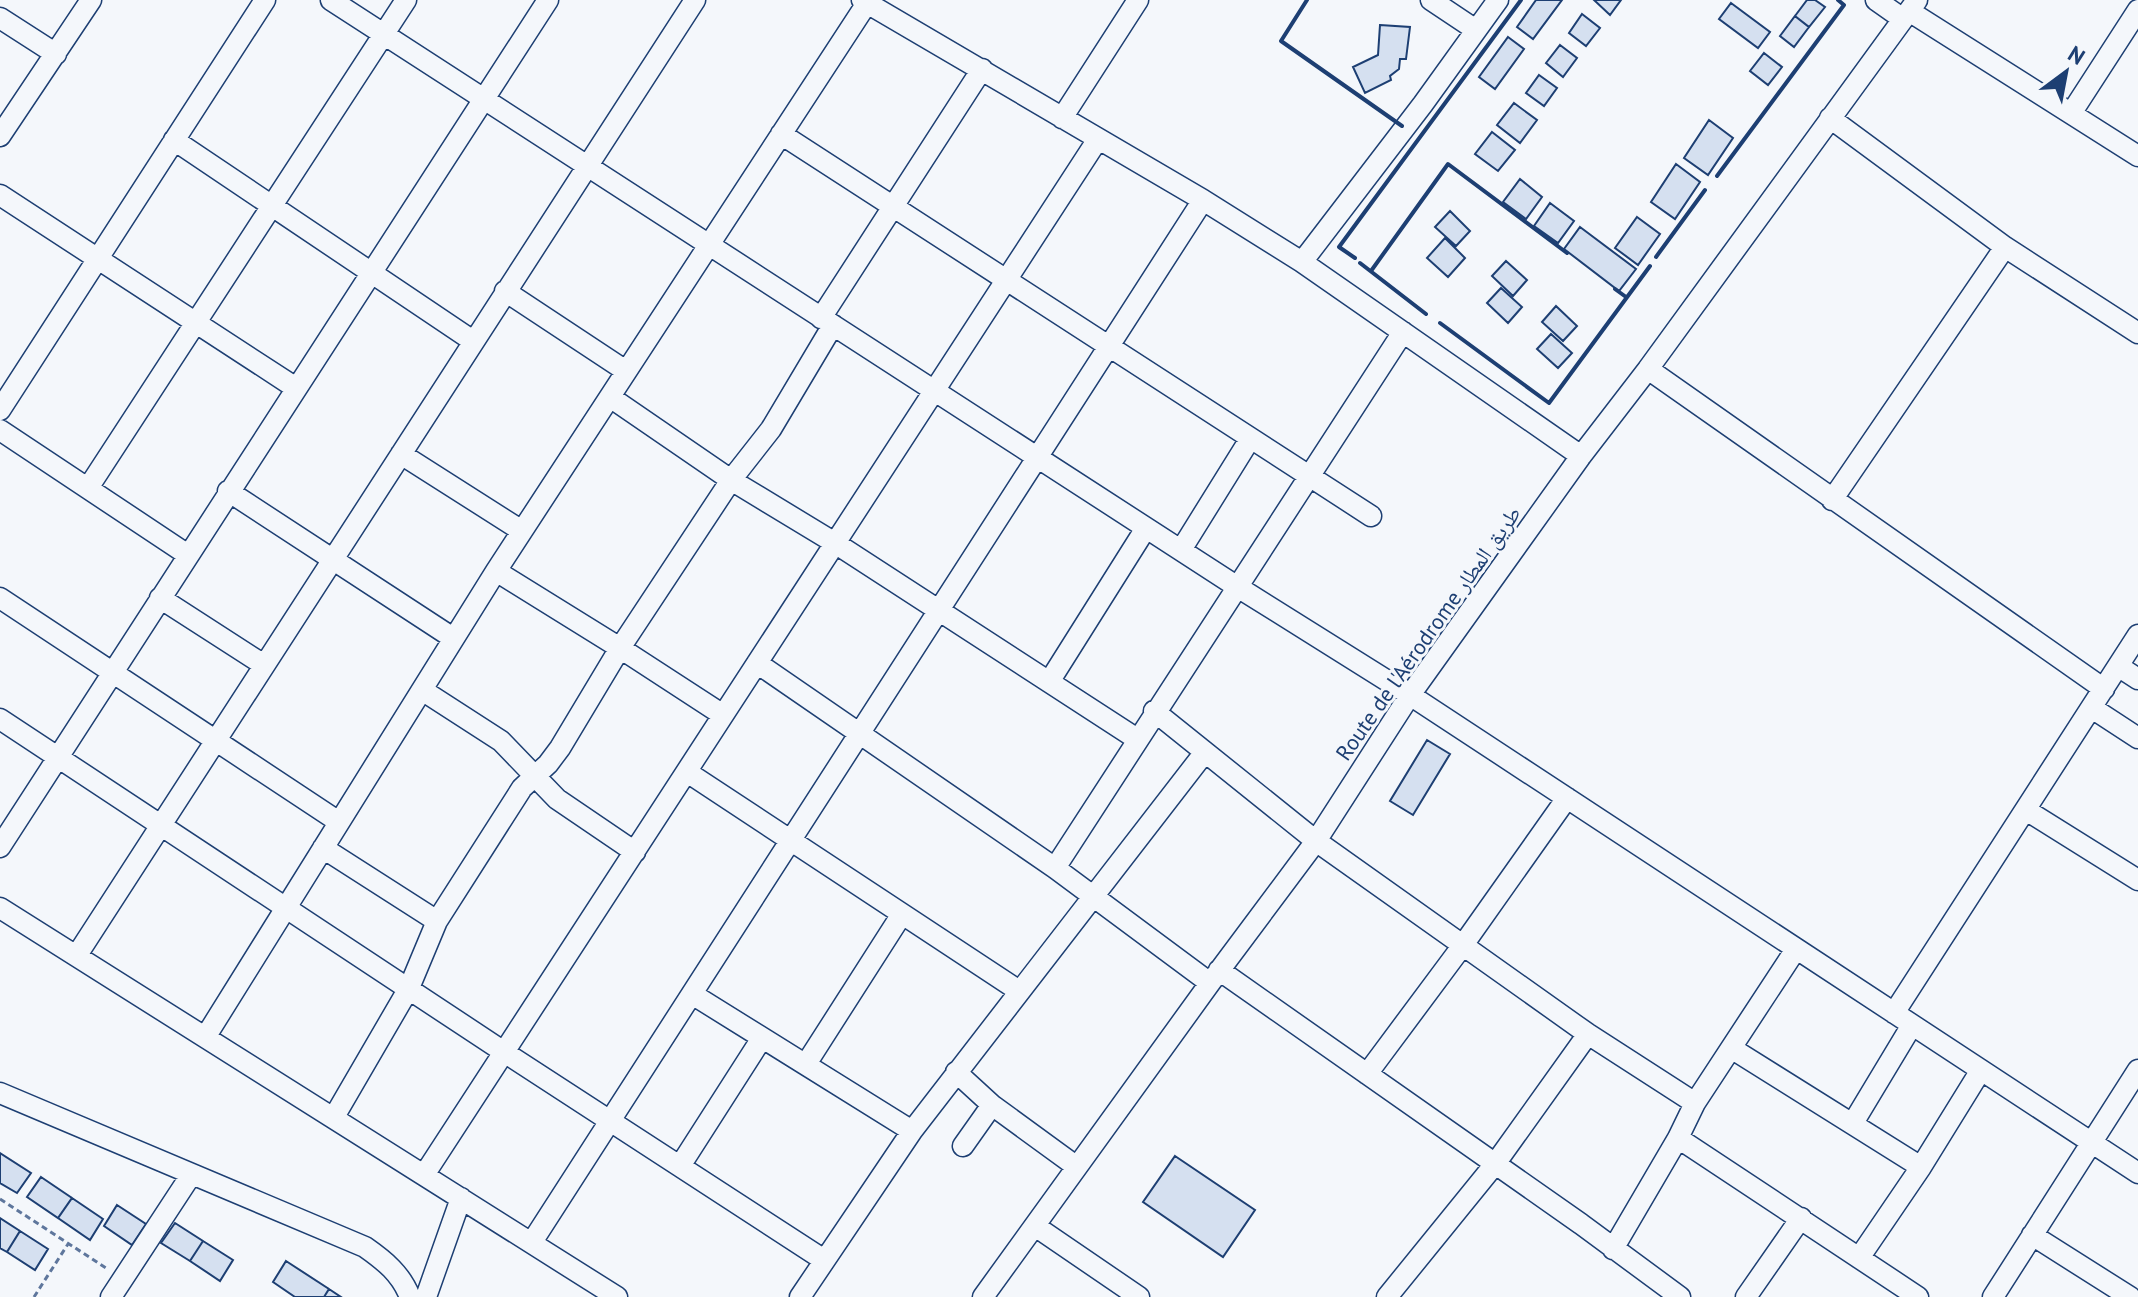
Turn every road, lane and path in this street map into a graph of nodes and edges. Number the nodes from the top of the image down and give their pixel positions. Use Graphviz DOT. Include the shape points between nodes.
graph roads {
  1 [pos="91,0"];
  2 [pos="265,0"];
  3 [pos="331,0"];
  4 [pos="406,0"];
  5 [pos="548,0"];
  6 [pos="695,0"];
  7 [pos="1431,0"];
  8 [pos="1498,0"];
  9 [pos="1876,0"];
  10 [pos="866,1"];
  11 [pos="1130,3"];
  12 [pos="1910,10"];
  13 [pos="2138,10"];
  14 [pos="0,18"];
  15 [pos="1476,30"];
  16 [pos="383,34"];
  17 [pos="56,54"];
  18 [pos="982,69"];
  19 [pos="482,98"];
  20 [pos="2072,112"];
  21 [pos="1062,118"];
  22 [pos="1830,118"];
  23 [pos="781,134"];
  24 [pos="0,136"];
  25 [pos="1098,139"];
  26 [pos="174,140"];
  27 [pos="2138,156"];
  28 [pos="587,166"];
  29 [pos="0,195"];
  30 [pos="1203,200"];
  31 [pos="273,206"];
  32 [pos="892,207"];
  33 [pos="709,245"];
  34 [pos="2005,247"];
  35 [pos="98,258"];
  36 [pos="1302,262"];
  37 [pos="370,273"];
  38 [pos="1006,281"];
  39 [pos="505,291"];
  40 [pos="827,321"];
  41 [pos="197,323"];
  42 [pos="1403,332"];
  43 [pos="2138,333"];
  44 [pos="473,341"];
  45 [pos="1108,347"];
  46 [pos="1648,369"];
  47 [pos="626,371"];
  48 [pos="296,388"];
  49 [pos="933,390"];
  50 [pos="610,397"];
  51 [pos="0,410"];
  52 [pos="0,430"];
  53 [pos="1250,439"];
  54 [pos="401,454"];
  55 [pos="1581,456"];
  56 [pos="1037,457"];
  57 [pos="1310,476"];
  58 [pos="731,480"];
  59 [pos="88,488"];
  60 [pos="228,491"];
  61 [pos="1832,500"];
  62 [pos="1371,516"];
  63 [pos="1146,528"];
  64 [pos="522,531"];
  65 [pos="835,543"];
  66 [pos="1181,550"];
  67 [pos="188,555"];
  68 [pos="332,558"];
  69 [pos="496,571"];
  70 [pos="1236,586"];
  71 [pos="0,598"];
  72 [pos="160,598"];
  73 [pos="939,610"];
  74 [pos="2138,635"];
  75 [pos="453,638"];
  76 [pos="620,648"];
  77 [pos="757,663"];
  78 [pos="264,665"];
  79 [pos="2118,666"];
  80 [pos="112,672"];
  81 [pos="2138,679"];
  82 [pos="1049,682"];
  83 [pos="2104,689"];
  84 [pos="422,690"];
  85 [pos="1410,695"];
  86 [pos="2092,708"];
  87 [pos="1154,711"];
  88 [pos="723,715"];
  89 [pos="0,719"];
  90 [pos="860,736"];
  91 [pos="2138,738"];
  92 [pos="1137,739"];
  93 [pos="216,740"];
  94 [pos="1205,752"];
  95 [pos="57,758"];
  96 [pos="687,772"];
  97 [pos="533,776"];
  98 [pos="1567,798"];
  99 [pos="2026,810"];
  100 [pos="339,822"];
  101 [pos="162,824"];
  102 [pos="791,840"];
  103 [pos="1316,841"];
  104 [pos="0,847"];
  105 [pos="323,848"];
  106 [pos="635,852"];
  107 [pos="1055,868"];
  108 [pos="2138,880"];
  109 [pos="1094,896"];
  110 [pos="286,907"];
  111 [pos="0,908"];
  112 [pos="902,914"];
  113 [pos="437,921"];
  114 [pos="1463,945"];
  115 [pos="1796,949"];
  116 [pos="77,955"];
  117 [pos="1214,977"];
  118 [pos="409,988"];
  119 [pos="1019,991"];
  120 [pos="692,994"];
  121 [pos="1894,1013"];
  122 [pos="1912,1025"];
  123 [pos="1588,1034"];
  124 [pos="206,1036"];
  125 [pos="762,1038"];
  126 [pos="1731,1048"];
  127 [pos="504,1052"];
  128 [pos="806,1064"];
  129 [pos="1981,1070"];
  130 [pos="2138,1070"];
  131 [pos="956,1072"];
  132 [pos="1367,1074"];
  133 [pos="0,1093"];
  134 [pos="1695,1103"];
  135 [pos="992,1105"];
  136 [pos="334,1117"];
  137 [pos="610,1121"];
  138 [pos="1853,1123"];
  139 [pos="912,1131"];
  140 [pos="1678,1138"];
  141 [pos="2091,1142"];
  142 [pos="963,1146"];
  143 [pos="1495,1164"];
  144 [pos="680,1166"];
  145 [pos="1077,1167"];
  146 [pos="1921,1167"];
  147 [pos="2138,1173"];
  148 [pos="191,1175"];
  149 [pos="424,1175"];
  150 [pos="461,1198"];
  151 [pos="0,1199"];
  152 [pos="1801,1218"];
  153 [pos="1035,1226"];
  154 [pos="2032,1235"];
  155 [pos="532,1242"];
  156 [pos="68,1244"];
  157 [pos="1613,1249"];
  158 [pos="1859,1258"];
  159 [pos="824,1260"];
  160 [pos="123,1279"];
  161 [pos="34,1297"];
  162 [pos="111,1297"];
  163 [pos="410,1297"];
  164 [pos="426,1297"];
  165 [pos="617,1297"];
  166 [pos="800,1297"];
  167 [pos="983,1297"];
  168 [pos="1139,1297"];
  169 [pos="1387,1297"];
  170 [pos="1680,1297"];
  171 [pos="1746,1297"];
  172 [pos="1918,1297"];
  173 [pos="1993,1297"];
  174 [pos="2130,1297"];
  1 -- 17 [label="street"];
  2 -- 26 [label="street"];
  3 -- 16 [label="street"];
  4 -- 16 [label="street"];
  5 -- 19 [label="street"];
  6 -- 28 [label="street"];
  7 -- 15 [label="street"];
  8 -- 15 [label="street"];
  9 -- 12 [label="street"];
  10 -- 18 [label="street"];
  10 -- 23 [label="street"];
  11 -- 21 [label="street"];
  12 -- 20 [label="street"];
  12 -- 22 [label="street, Route de l'Aérodrome طريق المطار"];
  13 -- 20 [label="street"];
  14 -- 17 [label="street"];
  15 -- 36 [label="street"];
  16 -- 19 [label="street"];
  16 -- 31 [label="street"];
  17 -- 24 [label="street"];
  18 -- 21 [label="street"];
  18 -- 32 [label="street"];
  19 -- 28 [label="street"];
  19 -- 37 [label="street"];
  20 -- 27 [label="street"];
  21 -- 25 [label="street"];
  22 -- 34 [label="street"];
  22 -- 46 [label="street, Route de l'Aérodrome طريق المطار"];
  23 -- 32 [label="street"];
  23 -- 33 [label="street"];
  25 -- 30 [label="street"];
  25 -- 38 [label="street"];
  26 -- 31 [label="street"];
  26 -- 35 [label="street"];
  28 -- 33 [label="street"];
  28 -- 39 [label="street"];
  29 -- 35 [label="street"];
  30 -- 36 [label="street"];
  30 -- 45 [label="street"];
  31 -- 37 [label="street"];
  31 -- 41 [label="street"];
  32 -- 38 [label="street"];
  32 -- 40 [label="street"];
  33 -- 40 [label="street"];
  33 -- 47 [label="street"];
  34 -- 43 [label="street"];
  34 -- 61 [label="street"];
  35 -- 41 [label="street"];
  35 -- 51 [label="street"];
  36 -- 42 [label="street"];
  37 -- 44 [label="street"];
  37 -- 48 [label="street"];
  38 -- 45 [label="street"];
  38 -- 49 [label="street"];
  39 -- 44 [label="street"];
  39 -- 47 [label="street"];
  40 -- 49 [label="street"];
  40 -- 58 [label="street" via="771,429"];
  41 -- 48 [label="street"];
  41 -- 59 [label="street"];
  42 -- 55 [label="street"];
  42 -- 57 [label="street"];
  44 -- 54 [label="street"];
  45 -- 53 [label="street"];
  45 -- 56 [label="street"];
  46 -- 55 [label="street, Route de l'Aérodrome طريق المطار"];
  46 -- 61 [label="street"];
  47 -- 50 [label="street"];
  48 -- 60 [label="street"];
  49 -- 56 [label="street"];
  49 -- 65 [label="street"];
  50 -- 58 [label="street"];
  50 -- 64 [label="street"];
  52 -- 59 [label="street"];
  53 -- 57 [label="street"];
  53 -- 66 [label="street"];
  54 -- 64 [label="street"];
  54 -- 68 [label="street"];
  55 -- 85 [label="street, Route de l'Aérodrome طريق المطار"];
  56 -- 63 [label="street"];
  56 -- 73 [label="street"];
  57 -- 62 [label="street"];
  57 -- 70 [label="street"];
  58 -- 65 [label="street"];
  58 -- 76 [label="street"];
  59 -- 67 [label="street"];
  60 -- 67 [label="street"];
  60 -- 68 [label="street"];
  61 -- 83 [label="street"];
  63 -- 66 [label="street"];
  63 -- 82 [label="street"];
  64 -- 69 [label="street"];
  65 -- 73 [label="street"];
  65 -- 77 [label="street"];
  66 -- 70 [label="street"];
  67 -- 72 [label="street"];
  68 -- 75 [label="street"];
  68 -- 78 [label="street"];
  69 -- 75 [label="street"];
  69 -- 76 [label="street"];
  70 -- 85 [label="street"];
  70 -- 87 [label="street"];
  71 -- 80 [label="street"];
  72 -- 78 [label="street"];
  72 -- 80 [label="street"];
  73 -- 82 [label="street"];
  73 -- 90 [label="street"];
  74 -- 79 [label="street"];
  75 -- 84 [label="street"];
  76 -- 88 [label="street"];
  76 -- 97 [label="street" via="560,748"];
  77 -- 88 [label="street"];
  77 -- 90 [label="street"];
  78 -- 93 [label="street"];
  79 -- 81 [label="street"];
  79 -- 83 [label="street"];
  80 -- 93 [label="street"];
  80 -- 95 [label="street"];
  82 -- 92 [label="street"];
  83 -- 86 [label="street"];
  84 -- 97 [label="street" via="501,741"];
  84 -- 100 [label="street"];
  85 -- 98 [label="street"];
  85 -- 103 [label="street, Route de l'Aérodrome طريق المطار"];
  86 -- 91 [label="street"];
  86 -- 99 [label="street"];
  87 -- 92 [label="street"];
  87 -- 94 [label="street"];
  88 -- 96 [label="street"];
  89 -- 95 [label="street"];
  90 -- 102 [label="street"];
  90 -- 107 [label="street"];
  92 -- 107 [label="street"];
  93 -- 100 [label="street"];
  93 -- 101 [label="street"];
  94 -- 103 [label="street"];
  94 -- 109 [label="street"];
  95 -- 101 [label="street"];
  95 -- 104 [label="street"];
  96 -- 102 [label="street"];
  96 -- 106 [label="street"];
  97 -- 106 [label="street" via="557,799"];
  97 -- 113 [label="street"];
  98 -- 114 [label="street"];
  98 -- 115 [label="street"];
  99 -- 108 [label="street"];
  99 -- 121 [label="street"];
  100 -- 105 [label="street"];
  101 -- 110 [label="street"];
  101 -- 116 [label="street"];
  102 -- 112 [label="street"];
  102 -- 120 [label="street"];
  103 -- 114 [label="street"];
  103 -- 117 [label="street, Route de l'Aérodrome طريق المطار"];
  105 -- 110 [label="street"];
  105 -- 113 [label="street"];
  106 -- 127 [label="street"];
  107 -- 109 [label="street"];
  109 -- 117 [label="street"];
  109 -- 119 [label="street"];
  110 -- 118 [label="street"];
  110 -- 124 [label="street"];
  111 -- 116 [label="street"];
  112 -- 119 [label="street"];
  112 -- 128 [label="street"];
  113 -- 118 [label="street"];
  114 -- 123 [label="street"];
  114 -- 132 [label="street"];
  115 -- 121 [label="street"];
  115 -- 126 [label="street"];
  116 -- 124 [label="street"];
  117 -- 132 [label="street"];
  117 -- 145 [label="street, Route de l'Aérodrome طريق المطار"];
  118 -- 127 [label="street"];
  118 -- 136 [label="street"];
  119 -- 131 [label="street"];
  120 -- 125 [label="street"];
  120 -- 137 [label="street"];
  121 -- 122 [label="street"];
  122 -- 129 [label="street"];
  122 -- 138 [label="street"];
  123 -- 134 [label="street"];
  123 -- 143 [label="street"];
  124 -- 136 [label="street"];
  125 -- 128 [label="street"];
  125 -- 144 [label="street"];
  126 -- 134 [label="street"];
  126 -- 138 [label="street"];
  127 -- 137 [label="street"];
  127 -- 149 [label="street"];
  128 -- 139 [label="street"];
  129 -- 141 [label="street"];
  129 -- 146 [label="street"];
  130 -- 141 [label="street"];
  131 -- 135 [label="street"];
  131 -- 139 [label="street"];
  132 -- 143 [label="street"];
  133 -- 148 [label="street"];
  134 -- 140 [label="street"];
  135 -- 142 [label="street"];
  135 -- 145 [label="street"];
  136 -- 149 [label="street"];
  137 -- 144 [label="street"];
  137 -- 155 [label="street"];
  138 -- 146 [label="street"];
  139 -- 159 [label="street"];
  140 -- 152 [label="street"];
  140 -- 157 [label="street"];
  141 -- 147 [label="street"];
  141 -- 154 [label="street"];
  143 -- 157 [label="street"];
  143 -- 169 [label="street"];
  144 -- 159 [label="street"];
  145 -- 153 [label="street, Route de l'Aérodrome طريق المطار"];
  146 -- 158 [label="street"];
  148 -- 160 [label="street"];
  148 -- 163 [label="street" via="365,1247 385,1260"];
  149 -- 150 [label="street"];
  150 -- 155 [label="street"];
  150 -- 164 [label="street"];
  151 -- 156 [label="path"];
  152 -- 158 [label="street"];
  152 -- 171 [label="street"];
  153 -- 167 [label="street, Route de l'Aérodrome طريق المطار"];
  153 -- 168 [label="street"];
  154 -- 173 [label="street"];
  154 -- 174 [label="street"];
  155 -- 165 [label="street"];
  156 -- 160 [label="path"];
  156 -- 161 [label="path"];
  157 -- 170 [label="street"];
  158 -- 172 [label="street"];
  159 -- 166 [label="street"];
  160 -- 162 [label="street"];
}
